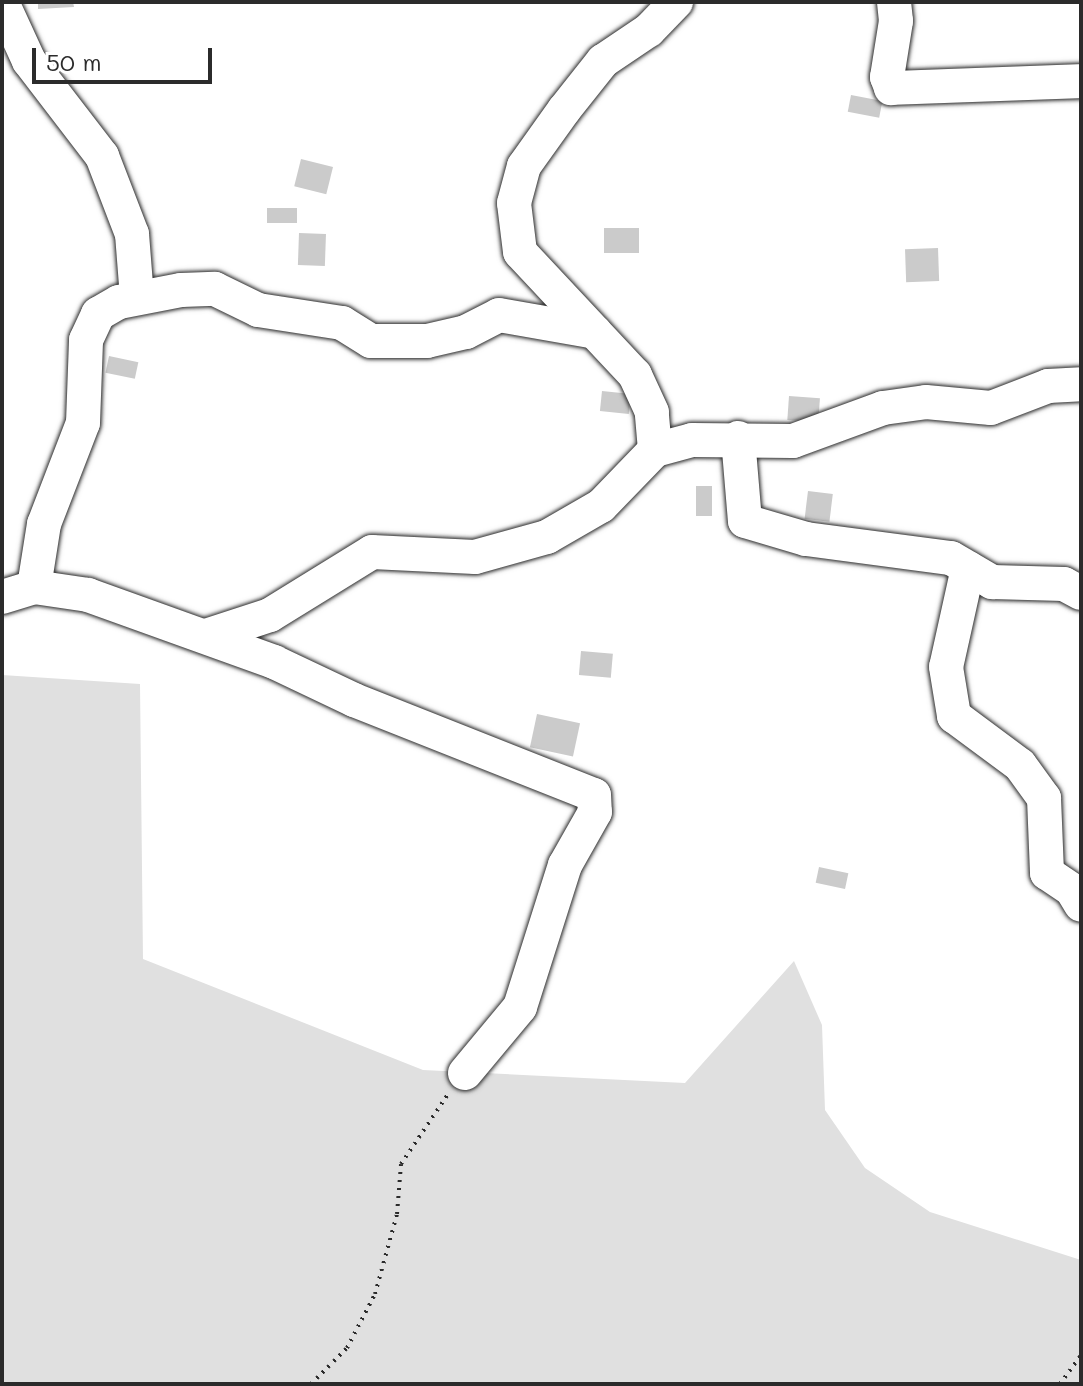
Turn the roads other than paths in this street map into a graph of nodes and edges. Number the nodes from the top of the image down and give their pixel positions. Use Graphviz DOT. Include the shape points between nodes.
graph roads {
  1 [pos="2,2"];
  2 [pos="676,2"];
  3 [pos="894,2"];
  4 [pos="1081,81"];
  5 [pos="137,298"];
  6 [pos="595,332"];
  7 [pos="1081,384"];
  8 [pos="738,438"];
  9 [pos="655,450"];
  10 [pos="968,568"];
  11 [pos="18,592"];
  12 [pos="1081,593"];
  13 [pos="206,636"];
  14 [pos="1081,905"];
  15 [pos="465,1073"];
  1 -- 5 [label="street" via="29,61 102,156 132,234"];
  2 -- 6 [label="street" via="649,30 603,61 573,98 524,166 514,203 520,252"];
  3 -- 4 [label="street" via="887,77 891,88"];
  5 -- 6 [label="street" via="215,289 258,310 342,323 371,341 427,341 466,332 499,315"];
  5 -- 11 [label="street" via="98,314 86,340 83,423"];
  6 -- 9 [label="street" via="635,375 652,412"];
  7 -- 8 [label="street" via="1048,386 991,408 926,402 883,408 793,441"];
  8 -- 9 [label="street" via="692,440"];
  8 -- 10 [label="street" via="745,521 806,539 951,558"];
  9 -- 13 [label="street" via="601,506 547,537 475,557 372,552 270,615"];
  10 -- 12 [label="street" via="992,582 1064,584"];
  10 -- 14 [label="street" via="946,667 954,716 1020,765 1044,798 1047,873 1072,890"];
  11 -- 13 [label="street" via="88,595"];
  13 -- 15 [label="street" via="594,795 595,812 565,865 520,1007"];
}
